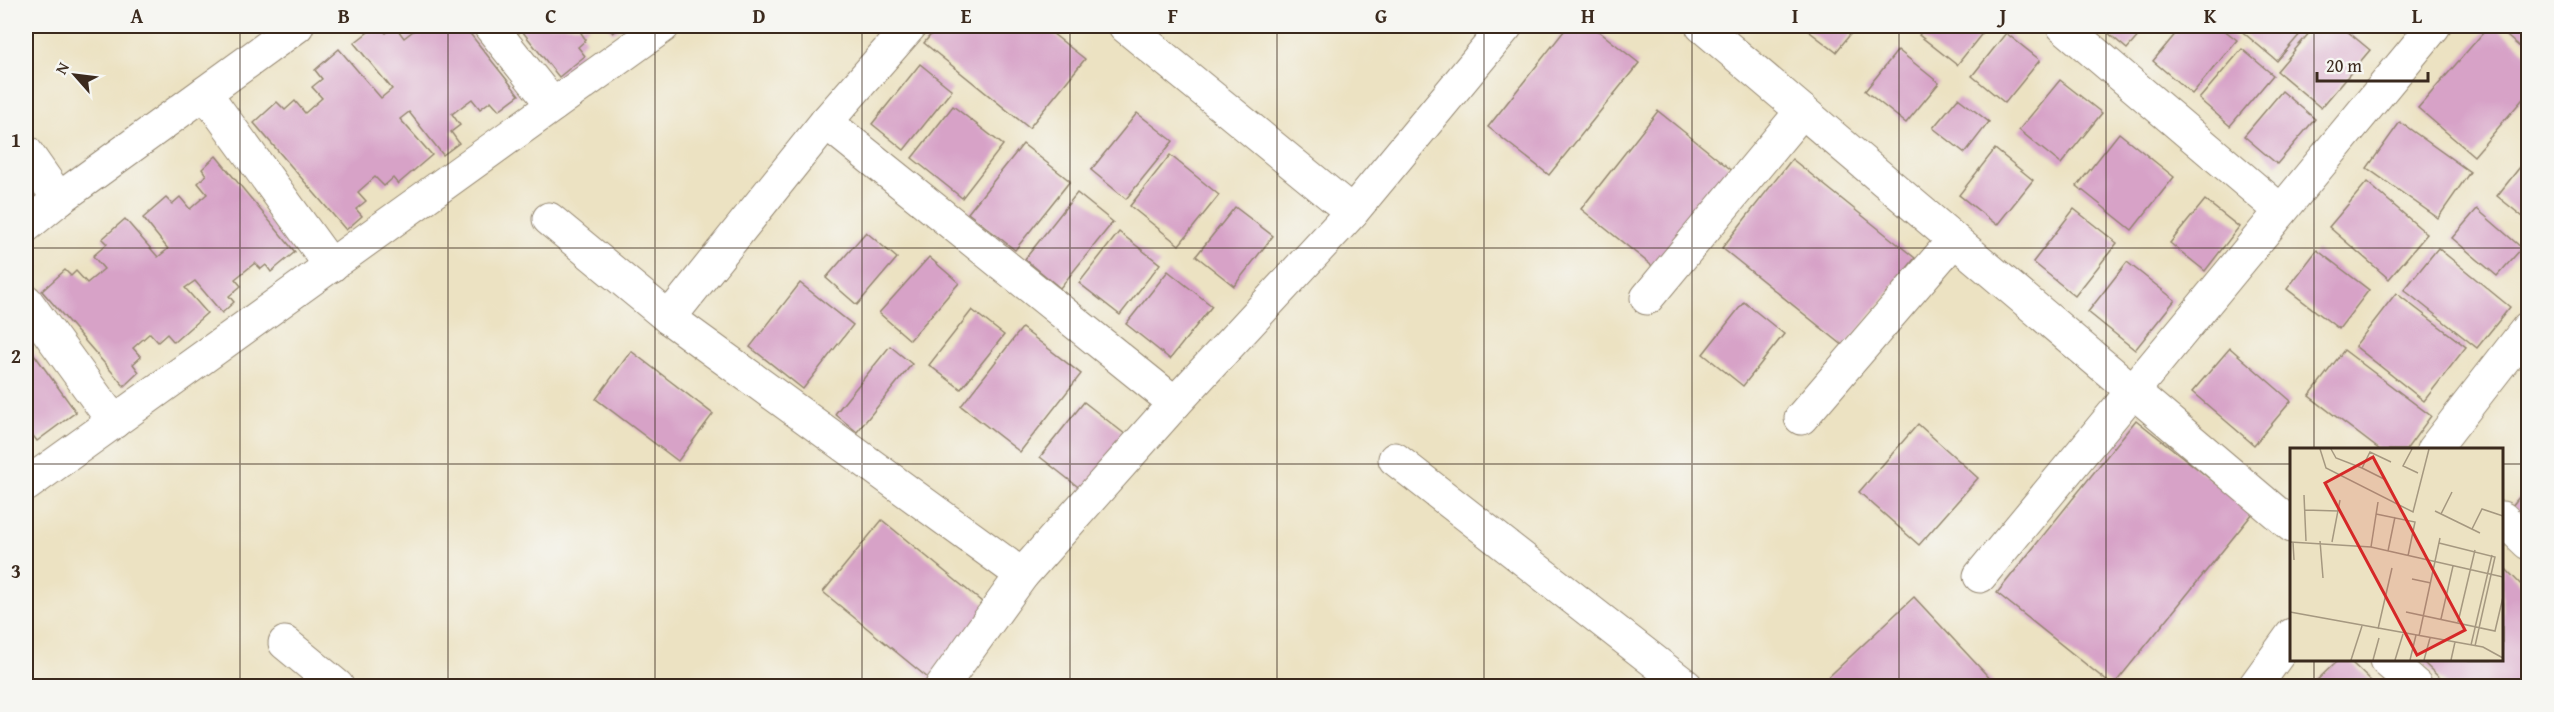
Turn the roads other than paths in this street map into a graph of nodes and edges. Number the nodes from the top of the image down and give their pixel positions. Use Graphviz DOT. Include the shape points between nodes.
graph roads {
  1 [pos="297,26"];
  2 [pos="490,26"];
  3 [pos="663,26"];
  4 [pos="910,26"];
  5 [pos="1125,26"];
  6 [pos="1506,26"];
  7 [pos="1702,26"];
  8 [pos="2063,26"];
  9 [pos="2424,29"];
  10 [pos="205,93"];
  11 [pos="553,105"];
  12 [pos="1802,111"];
  13 [pos="826,122"];
  14 [pos="26,152"];
  15 [pos="60,200"];
  16 [pos="1352,212"];
  17 [pos="2281,212"];
  18 [pos="549,219"];
  19 [pos="26,226"];
  20 [pos="1954,240"];
  21 [pos="331,266"];
  22 [pos="1647,298"];
  23 [pos="26,302"];
  24 [pos="669,318"];
  25 [pos="2529,328"];
  26 [pos="2133,391"];
  27 [pos="1175,403"];
  28 [pos="1801,418"];
  29 [pos="114,422"];
  30 [pos="2435,448"];
  31 [pos="1395,459"];
  32 [pos="26,485"];
  33 [pos="2503,520"];
  34 [pos="2290,524"];
  35 [pos="2529,543"];
  36 [pos="1022,575"];
  37 [pos="1980,576"];
  38 [pos="2290,638"];
  39 [pos="285,643"];
  40 [pos="2387,661"];
  41 [pos="337,687"];
  42 [pos="942,687"];
  43 [pos="1686,687"];
  44 [pos="2255,687"];
  45 [pos="2416,687"];
  1 -- 10 [label="street"];
  2 -- 11 [label="street"];
  3 -- 11 [label="street"];
  4 -- 13 [label="street"];
  5 -- 16 [label="street"];
  6 -- 16 [label="street"];
  7 -- 12 [label="street"];
  8 -- 17 [label="street"];
  9 -- 17 [label="street"];
  10 -- 15 [label="street"];
  10 -- 21 [label="street"];
  11 -- 21 [label="street"];
  12 -- 20 [label="street"];
  12 -- 22 [label="street"];
  13 -- 24 [label="street"];
  13 -- 27 [label="street"];
  14 -- 15 [label="street"];
  15 -- 19 [label="street"];
  16 -- 27 [label="street"];
  17 -- 26 [label="street"];
  18 -- 24 [label="street"];
  20 -- 26 [label="street"];
  20 -- 28 [label="street"];
  21 -- 29 [label="street"];
  23 -- 29 [label="street"];
  24 -- 36 [label="street"];
  25 -- 30 [label="street"];
  26 -- 34 [label="street"];
  26 -- 37 [label="street"];
  27 -- 36 [label="street"];
  29 -- 32 [label="street"];
  31 -- 43 [label="street"];
  33 -- 35 [label="street"];
  36 -- 42 [label="street"];
  38 -- 44 [label="street"];
  39 -- 41 [label="street"];
  40 -- 45 [label="street"];
}
